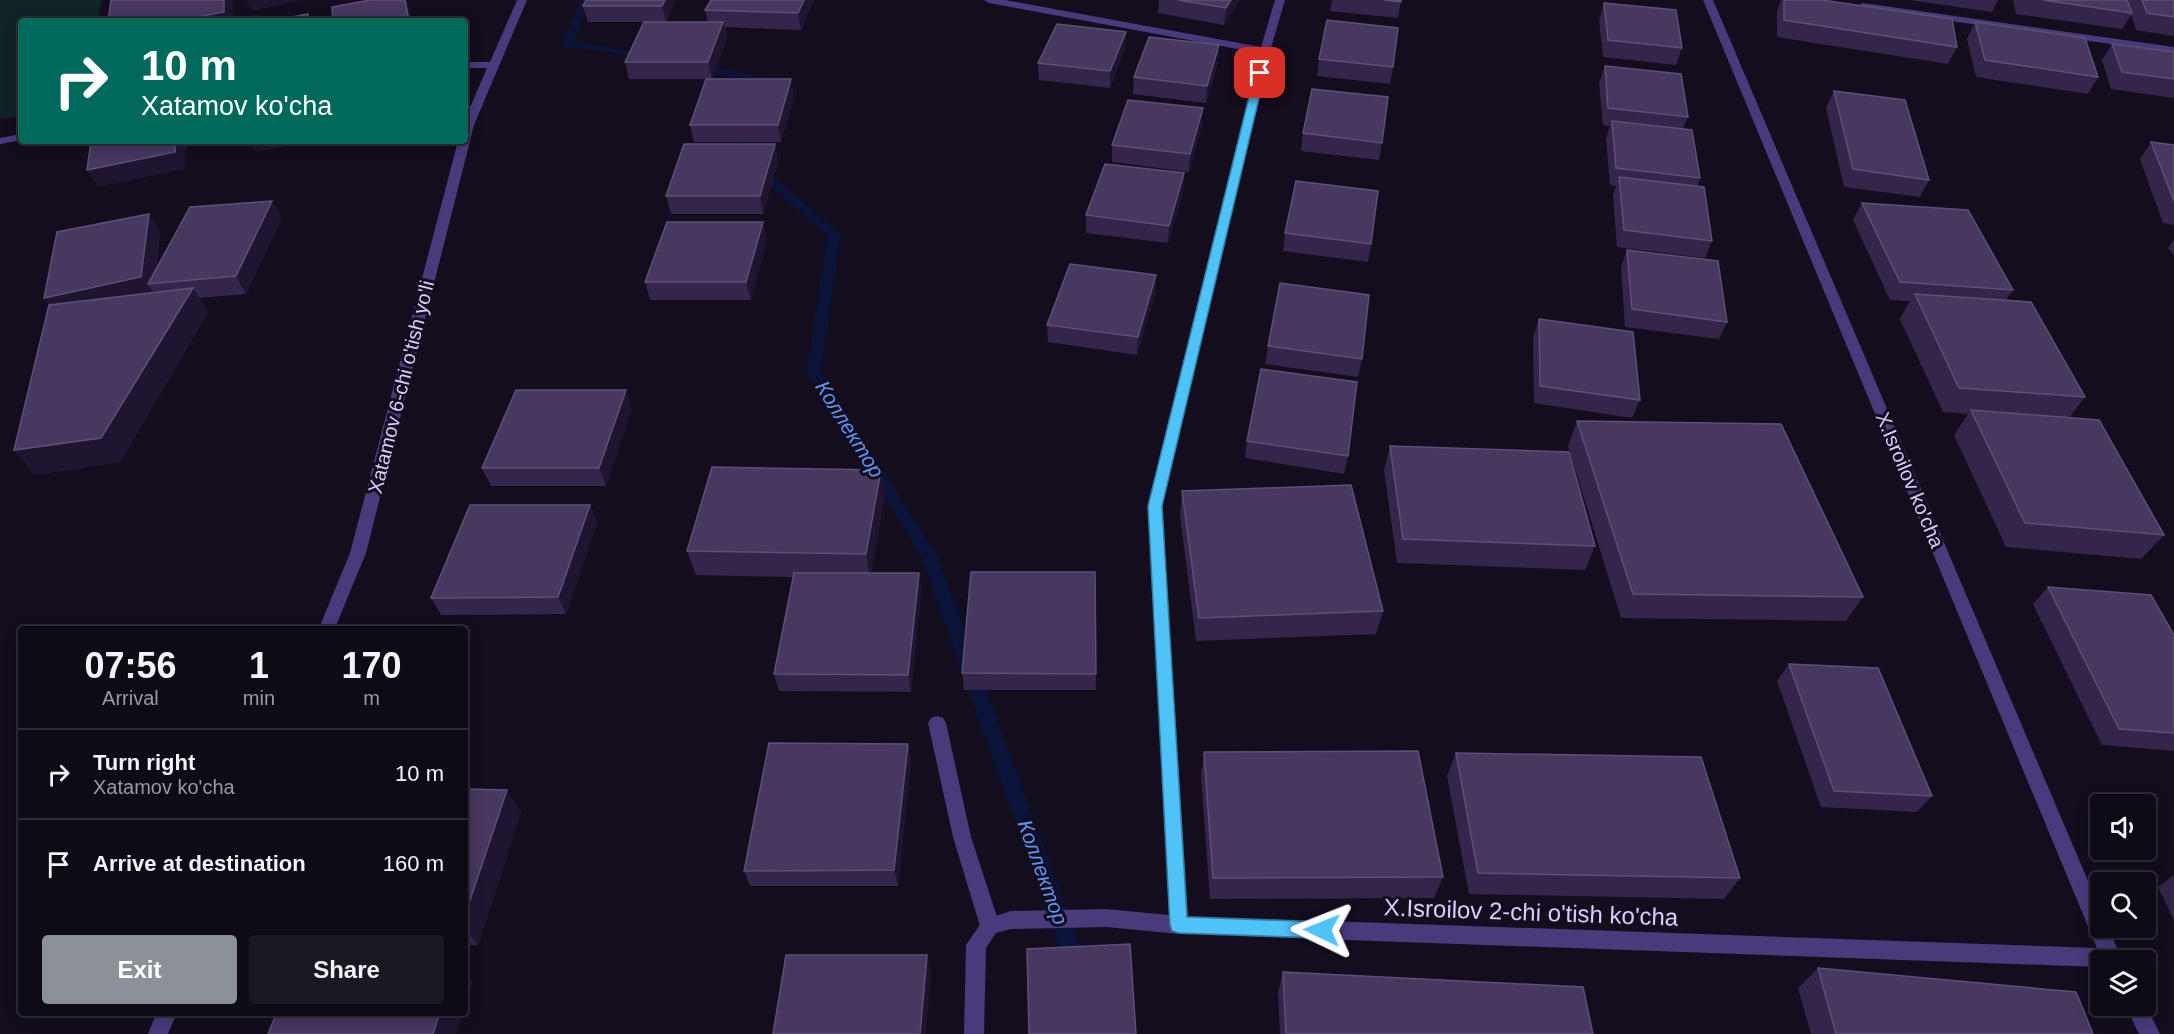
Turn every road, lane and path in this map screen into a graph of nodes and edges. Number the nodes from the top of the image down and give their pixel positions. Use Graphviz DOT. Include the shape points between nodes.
graph roads {
  1 [pos="522,0"];
  2 [pos="989,0"];
  3 [pos="1280,0"];
  4 [pos="1708,0"];
  5 [pos="1854,5"];
  6 [pos="2174,50"];
  7 [pos="1265,51"];
  8 [pos="468,65"];
  9 [pos="494,65"];
  10 [pos="468,132"];
  11 [pos="18,138"];
  12 [pos="0,141"];
  13 [pos="464,144"];
  14 [pos="328,626"];
  15 [pos="936,723"];
  16 [pos="1179,925"];
  17 [pos="990,926"];
  18 [pos="2107,950"];
  19 [pos="2090,958"];
  20 [pos="165,1016"];
  21 [pos="2141,1016"];
  22 [pos="158,1034"];
  23 [pos="974,1034"];
  24 [pos="2150,1034"];
  1 -- 9 [label="street, Xatamov 6-chi o'tish yo'li"];
  2 -- 7 [label="street"];
  3 -- 7 [label="street"];
  4 -- 18 [label="street, X.Isroilov ko'cha"];
  5 -- 6 [label="street"];
  7 -- 16 [label="street" via="1155,506"];
  8 -- 9 [label="street"];
  9 -- 10 [label="street, Xatamov 6-chi o'tish yo'li"];
  11 -- 12 [label="street"];
  13 -- 14 [label="street, Xatamov 6-chi o'tish yo'li" via="358,554"];
  15 -- 17 [label="street" via="962,837"];
  16 -- 17 [label="street, X.Isroilov 2-chi o'tish ko'cha" via="1106,918 1011,920"];
  16 -- 19 [label="street, X.Isroilov 2-chi o'tish ko'cha"];
  17 -- 23 [label="street" via="976,945"];
  20 -- 22 [label="street"];
  21 -- 24 [label="street"];
}
